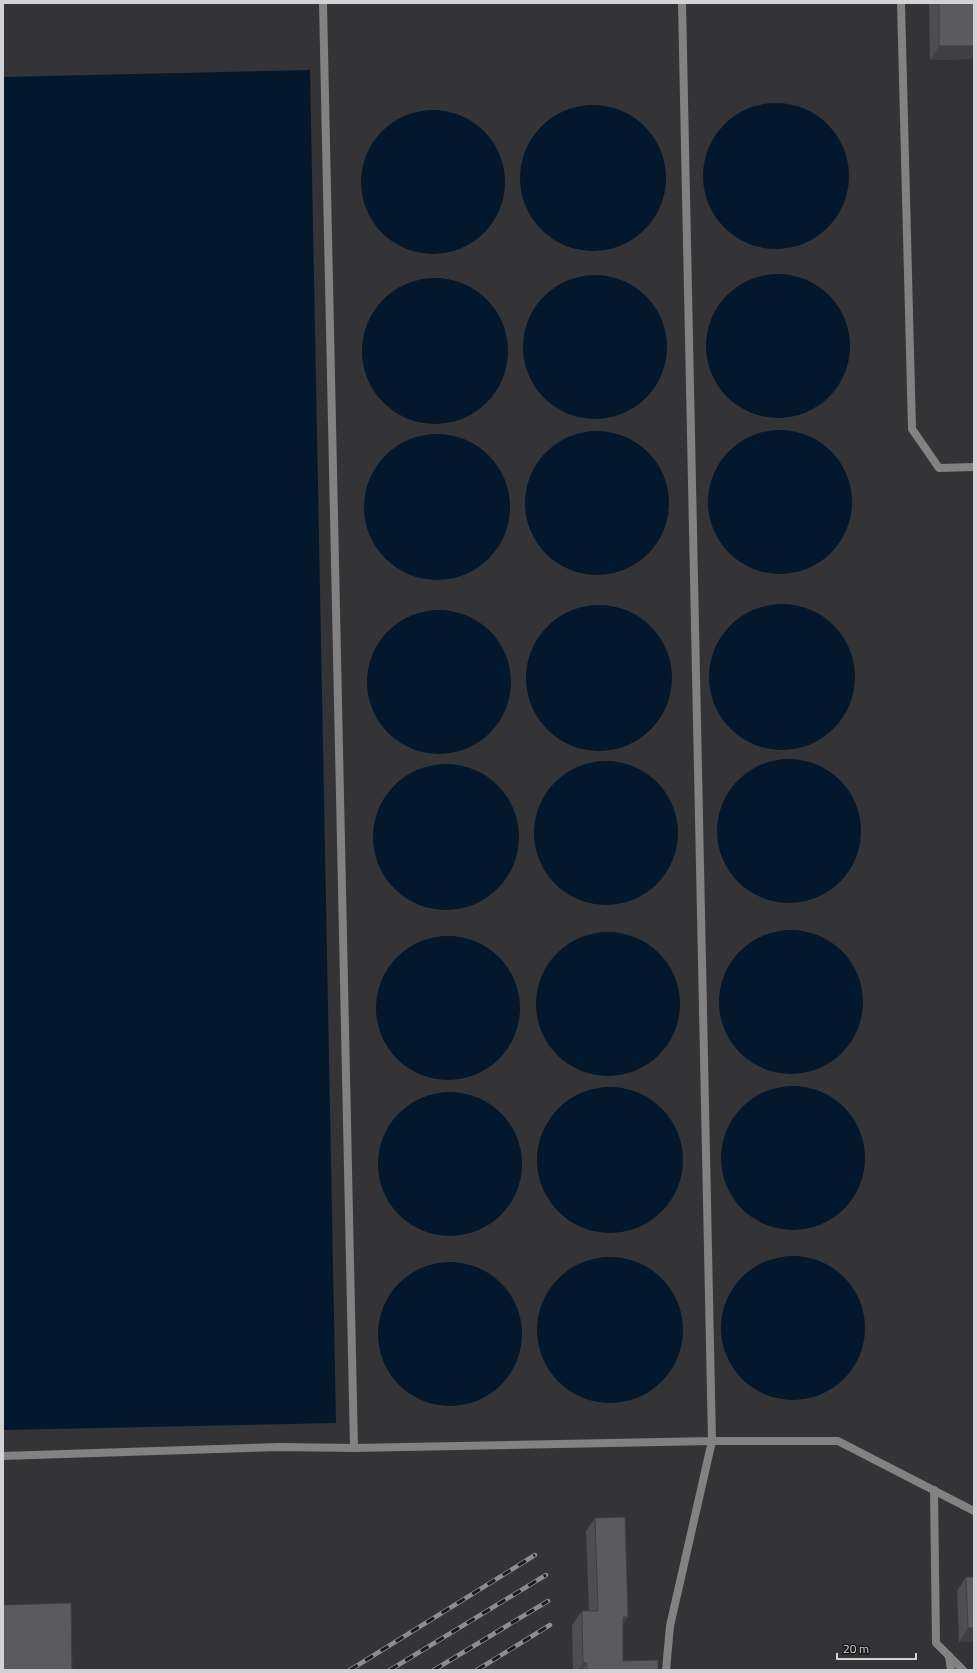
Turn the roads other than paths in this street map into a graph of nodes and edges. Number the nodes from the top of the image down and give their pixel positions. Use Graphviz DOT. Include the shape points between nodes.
graph roads {
  1 [pos="323,3"];
  2 [pos="682,3"];
  3 [pos="900,3"];
  4 [pos="974,467"];
  5 [pos="712,1441"];
  6 [pos="354,1448"];
  7 [pos="3,1456"];
  8 [pos="934,1490"];
  9 [pos="974,1511"];
  10 [pos="949,1656"];
  11 [pos="666,1670"];
  12 [pos="951,1670"];
  13 [pos="963,1670"];
  1 -- 6 [label="lane"];
  2 -- 5 [label="lane"];
  3 -- 4 [label="lane" via="912,429 939,468"];
  5 -- 6 [label="lane"];
  5 -- 8 [label="lane" via="838,1441"];
  5 -- 11 [label="lane" via="670,1626"];
  6 -- 7 [label="lane"];
  8 -- 9 [label="lane"];
  8 -- 10 [label="lane" via="936,1643"];
  10 -- 12 [label="lane"];
  10 -- 13 [label="lane"];
}
